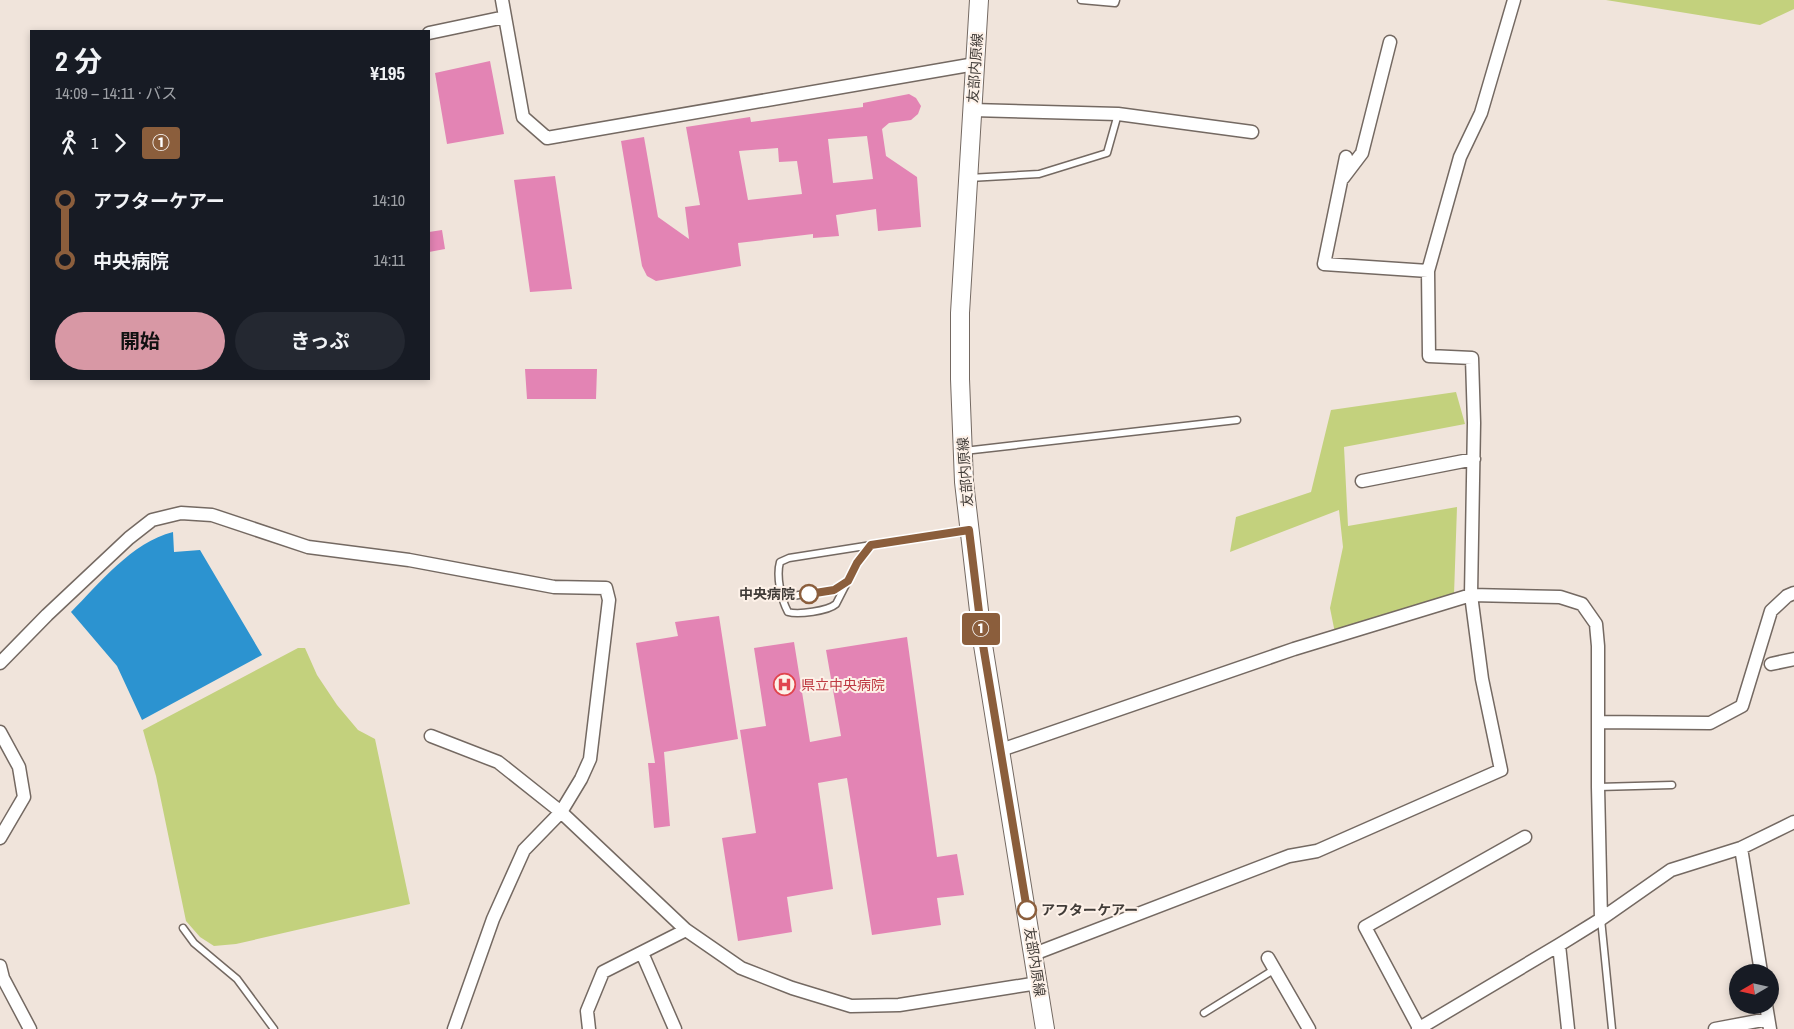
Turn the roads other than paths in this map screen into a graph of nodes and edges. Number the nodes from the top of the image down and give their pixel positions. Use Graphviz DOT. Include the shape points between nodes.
graph roads {
  1 [pos="502,0"];
  2 [pos="979,0"];
  3 [pos="1081,0"];
  4 [pos="1116,0"];
  5 [pos="1514,0"];
  6 [pos="505,17"];
  7 [pos="430,33"];
  8 [pos="1390,42"];
  9 [pos="975,64"];
  10 [pos="972,110"];
  11 [pos="1118,114"];
  12 [pos="1252,132"];
  13 [pos="1346,157"];
  14 [pos="968,178"];
  15 [pos="1341,180"];
  16 [pos="1428,271"];
  17 [pos="1237,420"];
  18 [pos="963,451"];
  19 [pos="1474,459"];
  20 [pos="1362,481"];
  21 [pos="969,530"];
  22 [pos="871,545"];
  23 [pos="848,581"];
  24 [pos="782,592"];
  25 [pos="1794,594"];
  26 [pos="1472,595"];
  27 [pos="1794,659"];
  28 [pos="0,663"];
  29 [pos="1771,664"];
  30 [pos="1598,722"];
  31 [pos="0,732"];
  32 [pos="431,736"];
  33 [pos="1001,750"];
  34 [pos="1672,785"];
  35 [pos="1598,787"];
  36 [pos="561,812"];
  37 [pos="1794,822"];
  38 [pos="1526,837"];
  39 [pos="0,838"];
  40 [pos="1740,848"];
  41 [pos="1601,919"];
  42 [pos="183,928"];
  43 [pos="686,930"];
  44 [pos="1559,945"];
  45 [pos="642,953"];
  46 [pos="1034,954"];
  47 [pos="1272,963"];
  48 [pos="1760,964"];
  49 [pos="0,966"];
  50 [pos="1038,983"];
  51 [pos="1204,1013"];
  52 [pos="1769,1024"];
  53 [pos="30,1029"];
  54 [pos="274,1029"];
  55 [pos="454,1029"];
  56 [pos="589,1029"];
  57 [pos="675,1029"];
  58 [pos="1045,1029"];
  59 [pos="1309,1029"];
  60 [pos="1419,1029"];
  61 [pos="1568,1029"];
  62 [pos="1612,1029"];
  63 [pos="1715,1029"];
  1 -- 6 [label="street"];
  2 -- 9 [label="main road, 友部内原線"];
  3 -- 4 [label="lane" via="1115,4"];
  5 -- 16 [label="street" via="1481,113 1460,156"];
  6 -- 7 [label="street"];
  6 -- 9 [label="street" via="523,117 548,138"];
  8 -- 15 [label="street" via="1362,153"];
  9 -- 10 [label="main road, 友部内原線"];
  10 -- 11 [label="street"];
  10 -- 14 [label="main road, 友部内原線"];
  11 -- 12 [label="street"];
  11 -- 14 [label="lane" via="1107,153 1038,174"];
  13 -- 15 [label="street"];
  14 -- 18 [label="main road, 友部内原線" via="960,312"];
  15 -- 16 [label="street" via="1324,264"];
  16 -- 19 [label="street" via="1429,356 1472,358"];
  17 -- 18 [label="lane"];
  18 -- 21 [label="main road, 友部内原線"];
  19 -- 20 [label="street"];
  19 -- 26 [label="street"];
  21 -- 22 [label="lane"];
  21 -- 33 [label="main road, 友部内原線" via="983,645"];
  22 -- 23 [label="lane"];
  22 -- 24 [label="lane" via="780,562"];
  23 -- 24 [label="lane" via="834,590 792,596"];
  23 -- 24 [label="lane" via="831,609 788,612"];
  25 -- 30 [label="street" via="1787,596 1771,611 1742,706 1710,723"];
  26 -- 30 [label="street" via="1560,597 1582,604 1596,624"];
  26 -- 33 [label="street" via="1294,648"];
  26 -- 46 [label="street" via="1482,679 1501,770 1317,851 1288,856"];
  27 -- 29 [label="street"];
  28 -- 36 [label="street" via="129,538 152,520 181,513 212,515 308,547 409,560 554,587 606,588 609,600 590,759"];
  30 -- 35 [label="street"];
  31 -- 39 [label="street" via="19,767 24,797"];
  32 -- 36 [label="street" via="498,762"];
  33 -- 46 [label="main road, 友部内原線"];
  34 -- 35 [label="lane"];
  35 -- 41 [label="street"];
  36 -- 43 [label="street"];
  36 -- 55 [label="street" via="524,850 493,918"];
  37 -- 40 [label="street"];
  38 -- 60 [label="street" via="1366,927"];
  40 -- 41 [label="street" via="1670,870"];
  40 -- 48 [label="street"];
  41 -- 44 [label="street"];
  41 -- 62 [label="lane"];
  42 -- 54 [label="lane" via="194,943 237,979"];
  43 -- 45 [label="street"];
  43 -- 50 [label="street" via="741,968 851,1006 899,1005"];
  44 -- 60 [label="street"];
  44 -- 61 [label="street"];
  45 -- 56 [label="street" via="603,972 587,1011"];
  45 -- 57 [label="street"];
  46 -- 50 [label="main road, 友部内原線"];
  47 -- 51 [label="lane"];
  47 -- 59 [label="street"];
  49 -- 53 [label="street"];
  50 -- 58 [label="main road, 友部内原線"];
  52 -- 63 [label="street"];
}
